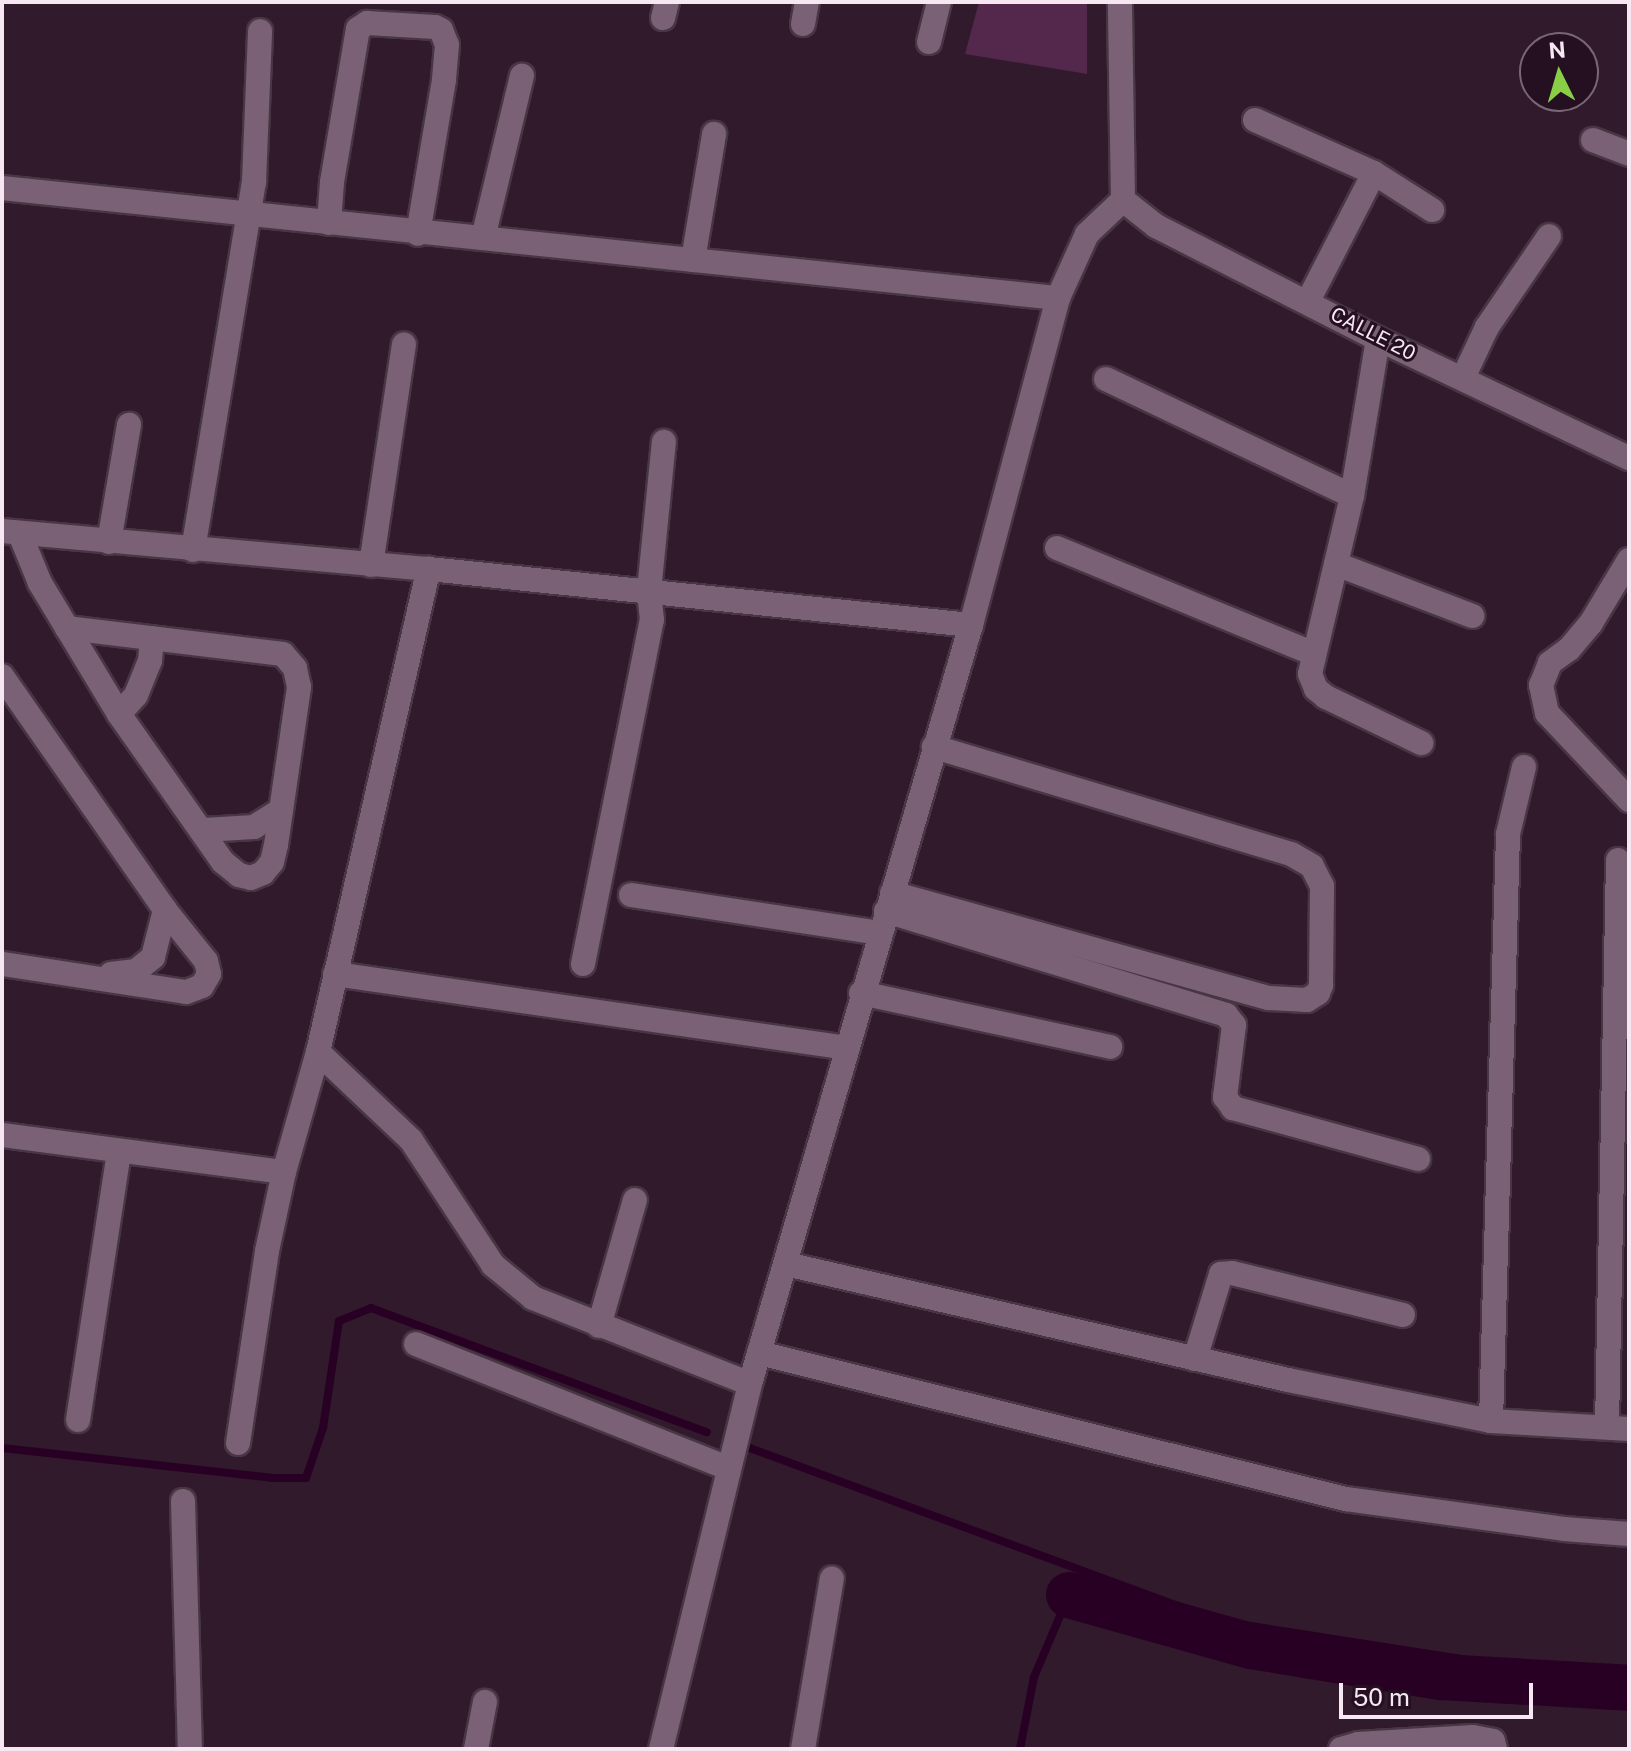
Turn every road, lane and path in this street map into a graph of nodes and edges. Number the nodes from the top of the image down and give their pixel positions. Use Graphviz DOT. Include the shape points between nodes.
graph roads {
  1 [pos="939,2"];
  2 [pos="1120,2"];
  3 [pos="260,31"];
  4 [pos="929,42"];
  5 [pos="522,76"];
  6 [pos="1255,120"];
  7 [pos="714,134"];
  8 [pos="1593,140"];
  9 [pos="1629,154"];
  10 [pos="1374,173"];
  11 [pos="2,188"];
  12 [pos="1123,200"];
  13 [pos="1432,210"];
  14 [pos="250,213"];
  15 [pos="329,223"];
  16 [pos="418,234"];
  17 [pos="1549,236"];
  18 [pos="483,238"];
  19 [pos="693,260"];
  20 [pos="1058,298"];
  21 [pos="1308,301"];
  22 [pos="1378,339"];
  23 [pos="404,344"];
  24 [pos="1463,378"];
  25 [pos="1106,379"];
  26 [pos="129,425"];
  27 [pos="664,442"];
  28 [pos="1629,458"];
  29 [pos="1352,496"];
  30 [pos="11,532"];
  31 [pos="109,542"];
  32 [pos="1057,548"];
  33 [pos="193,550"];
  34 [pos="1629,560"];
  35 [pos="1336,564"];
  36 [pos="371,565"];
  37 [pos="429,569"];
  38 [pos="649,591"];
  39 [pos="1472,616"];
  40 [pos="971,625"];
  41 [pos="67,628"];
  42 [pos="152,638"];
  43 [pos="1312,653"];
  44 [pos="2,676"];
  45 [pos="119,714"];
  46 [pos="1421,743"];
  47 [pos="934,747"];
  48 [pos="1524,767"];
  49 [pos="1629,800"];
  50 [pos="281,810"];
  51 [pos="204,830"];
  52 [pos="1618,860"];
  53 [pos="631,895"];
  54 [pos="165,910"];
  55 [pos="886,912"];
  56 [pos="2,964"];
  57 [pos="583,964"];
  58 [pos="335,974"];
  59 [pos="97,976"];
  60 [pos="861,993"];
  61 [pos="1110,1047"];
  62 [pos="847,1048"];
  63 [pos="318,1052"];
  64 [pos="2,1135"];
  65 [pos="119,1151"];
  66 [pos="1418,1159"];
  67 [pos="284,1172"];
  68 [pos="635,1200"];
  69 [pos="786,1264"];
  70 [pos="1403,1315"];
  71 [pos="599,1326"];
  72 [pos="416,1344"];
  73 [pos="759,1353"];
  74 [pos="1195,1359"];
  75 [pos="750,1384"];
  76 [pos="78,1420"];
  77 [pos="1491,1421"];
  78 [pos="1618,1428"];
  79 [pos="238,1443"];
  80 [pos="728,1468"];
  81 [pos="183,1501"];
  82 [pos="1629,1534"];
  83 [pos="832,1578"];
  84 [pos="485,1702"];
  85 [pos="190,1749"];
  86 [pos="476,1749"];
  87 [pos="661,1749"];
  88 [pos="803,1749"];
  89 [pos="1341,1749"];
  90 [pos="1495,1749"];
  1 -- 4 [label="street"];
  2 -- 12 [label="street"];
  3 -- 14 [label="street"];
  5 -- 18 [label="street"];
  6 -- 10 [label="street"];
  7 -- 19 [label="street"];
  8 -- 9 [label="street"];
  10 -- 13 [label="street"];
  10 -- 21 [label="street"];
  11 -- 14 [label="street"];
  12 -- 20 [label="street" via="1087,234"];
  12 -- 21 [label="street, CALLE 20" via="1156,226"];
  14 -- 15 [label="street"];
  14 -- 33 [label="street"];
  15 -- 16 [label="street"];
  15 -- 16 [label="street" via="358,29 367,23 435,27 445,37 446,57"];
  16 -- 18 [label="street"];
  17 -- 24 [label="street" via="1487,327"];
  18 -- 19 [label="street"];
  19 -- 20 [label="street"];
  20 -- 40 [label="street"];
  21 -- 22 [label="street, CALLE 20"];
  22 -- 24 [label="street, CALLE 20"];
  22 -- 29 [label="street"];
  23 -- 36 [label="street"];
  24 -- 28 [label="street, CALLE 20"];
  25 -- 29 [label="street"];
  26 -- 31 [label="street"];
  27 -- 38 [label="street"];
  29 -- 35 [label="street"];
  30 -- 31 [label="street"];
  30 -- 41 [label="street"];
  31 -- 33 [label="street"];
  32 -- 43 [label="street"];
  33 -- 36 [label="street"];
  34 -- 49 [label="street" via="1591,623 1550,663 1541,685 1547,713"];
  35 -- 39 [label="street"];
  35 -- 43 [label="street"];
  36 -- 37 [label="street"];
  37 -- 38 [label="street"];
  37 -- 58 [label="street"];
  38 -- 40 [label="street"];
  38 -- 57 [label="street" via="652,620"];
  40 -- 47 [label="street"];
  41 -- 42 [label="street"];
  41 -- 45 [label="street"];
  42 -- 45 [label="street" via="150,661 136,695"];
  42 -- 50 [label="street" via="283,654 295,668 299,687"];
  43 -- 46 [label="street" via="1310,674 1316,689"];
  44 -- 54 [label="street"];
  45 -- 51 [label="street"];
  47 -- 55 [label="street"];
  47 -- 55 [label="street" via="1291,854 1312,866 1322,886 1321,985 1307,1000 1269,998"];
  48 -- 77 [label="street" via="1508,834"];
  50 -- 51 [label="street" via="254,827"];
  50 -- 51 [label="street" via="272,862 251,878 223,862"];
  52 -- 78 [label="street"];
  53 -- 55 [label="street"];
  54 -- 59 [label="street" via="153,957 136,971"];
  54 -- 59 [label="street" via="206,961 209,974 202,986 186,992"];
  55 -- 60 [label="street"];
  55 -- 66 [label="street" via="1226,1015 1234,1025 1225,1097 1233,1108"];
  56 -- 59 [label="street"];
  58 -- 62 [label="street"];
  58 -- 63 [label="street"];
  60 -- 61 [label="street"];
  60 -- 62 [label="street"];
  62 -- 69 [label="street"];
  63 -- 67 [label="street"];
  63 -- 71 [label="street" via="411,1140 493,1265 533,1298"];
  64 -- 65 [label="street"];
  65 -- 67 [label="street"];
  65 -- 76 [label="street"];
  67 -- 79 [label="street"];
  68 -- 71 [label="street"];
  69 -- 73 [label="street"];
  69 -- 74 [label="street"];
  70 -- 74 [label="street" via="1221,1274"];
  71 -- 75 [label="street"];
  72 -- 80 [label="street"];
  73 -- 75 [label="street"];
  73 -- 82 [label="street" via="1346,1499"];
  74 -- 77 [label="street"];
  75 -- 80 [label="street"];
  77 -- 78 [label="street"];
  80 -- 87 [label="street"];
  81 -- 85 [label="street"];
  83 -- 88 [label="street"];
  84 -- 86 [label="street"];
  89 -- 90 [label="street" via="1473,1737 1493,1741"];
}
